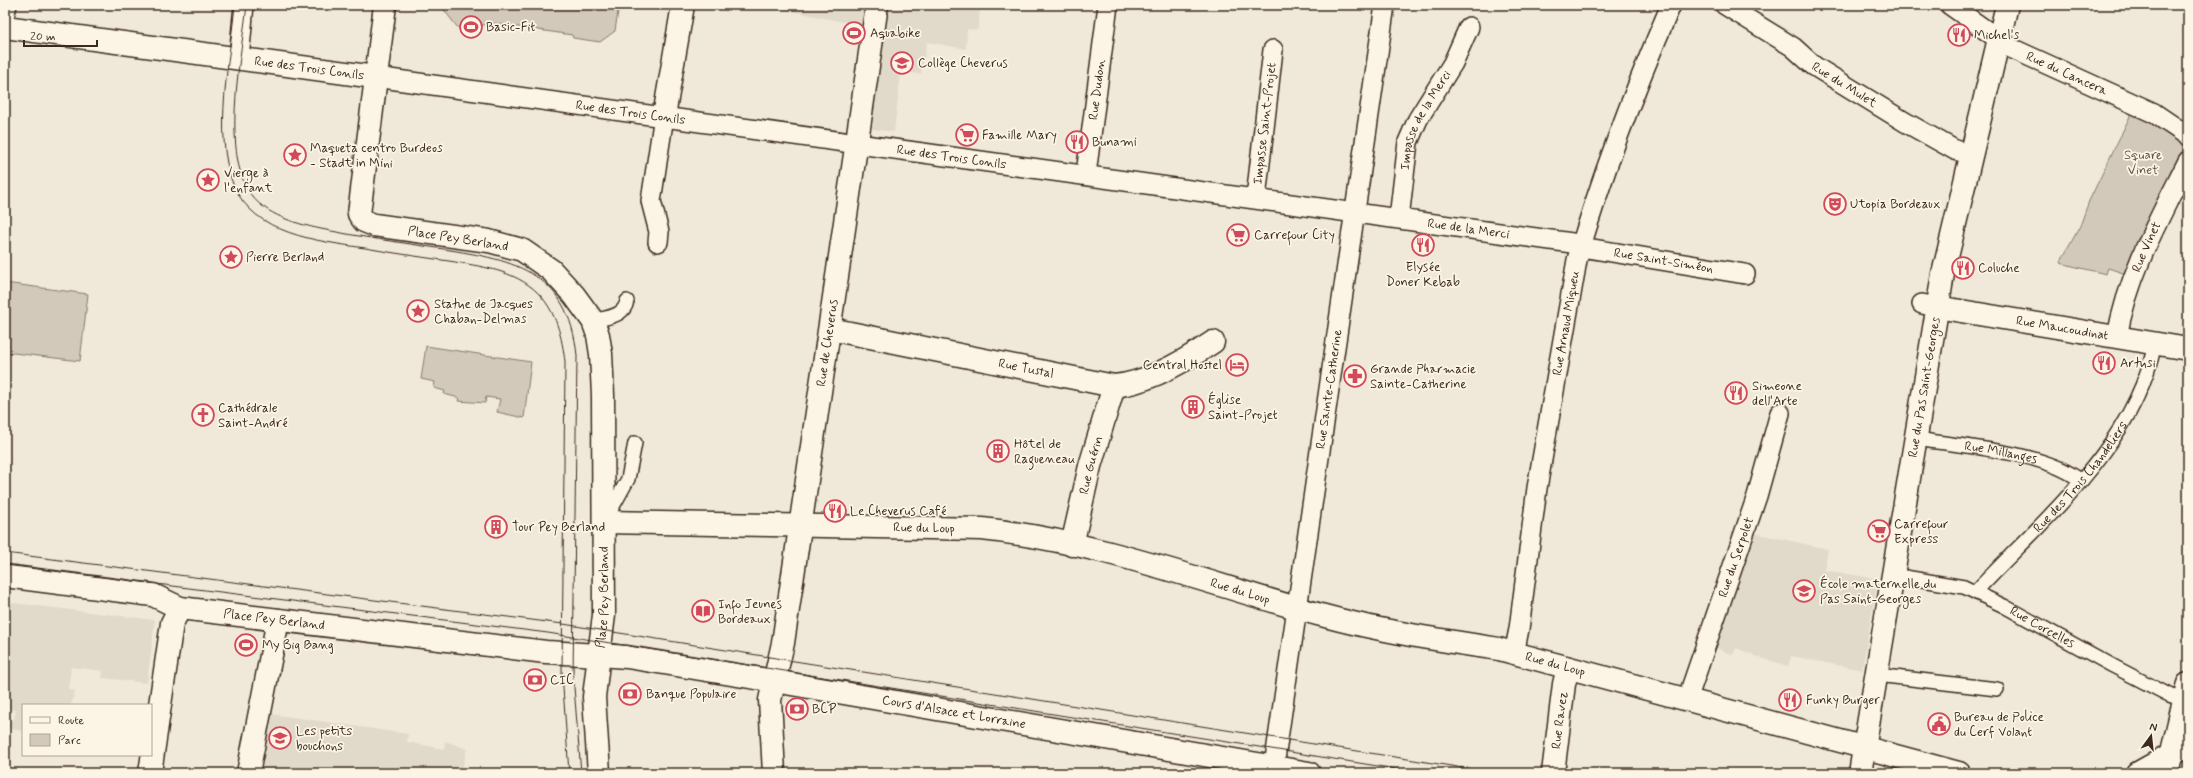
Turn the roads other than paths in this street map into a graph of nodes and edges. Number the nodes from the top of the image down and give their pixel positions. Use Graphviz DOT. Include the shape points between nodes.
graph roads {
  1 [pos="7,5"];
  2 [pos="244,5"];
  3 [pos="385,5"];
  4 [pos="684,5"];
  5 [pos="877,5"];
  6 [pos="1108,5"];
  7 [pos="1385,5"];
  8 [pos="1671,5"];
  9 [pos="1725,5"];
  10 [pos="1950,5"];
  11 [pos="2007,5"];
  12 [pos="5,13"];
  13 [pos="1469,27"];
  14 [pos="5,28"];
  15 [pos="1999,38"];
  16 [pos="1272,50"];
  17 [pos="239,58"];
  18 [pos="375,77"];
  19 [pos="664,116"];
  20 [pos="2188,136"];
  21 [pos="857,143"];
  22 [pos="1971,154"];
  23 [pos="2188,161"];
  24 [pos="1086,174"];
  25 [pos="1256,198"];
  26 [pos="1355,212"];
  27 [pos="1399,218"];
  28 [pos="658,242"];
  29 [pos="1581,247"];
  30 [pos="1745,274"];
  31 [pos="627,301"];
  32 [pos="1930,305"];
  33 [pos="593,321"];
  34 [pos="830,329"];
  35 [pos="2117,337"];
  36 [pos="1214,342"];
  37 [pos="2155,343"];
  38 [pos="2188,349"];
  39 [pos="1114,386"];
  40 [pos="1780,413"];
  41 [pos="1916,439"];
  42 [pos="635,444"];
  43 [pos="2081,481"];
  44 [pos="604,522"];
  45 [pos="800,526"];
  46 [pos="1072,545"];
  47 [pos="1893,575"];
  48 [pos="5,576"];
  49 [pos="1977,593"];
  50 [pos="180,608"];
  51 [pos="1297,608"];
  52 [pos="278,620"];
  53 [pos="599,654"];
  54 [pos="1514,654"];
  55 [pos="1568,668"];
  56 [pos="1877,675"];
  57 [pos="774,681"];
  58 [pos="1996,689"];
  59 [pos="2186,692"];
  60 [pos="1687,700"];
  61 [pos="2188,744"];
  62 [pos="1865,747"];
  63 [pos="2168,764"];
  64 [pos="1273,770"];
  65 [pos="150,773"];
  66 [pos="248,773"];
  67 [pos="599,773"];
  68 [pos="774,773"];
  69 [pos="1309,773"];
  70 [pos="1553,773"];
  71 [pos="1860,773"];
  72 [pos="1958,773"];
  73 [pos="2138,773"];
  1 -- 12 [label="street"];
  2 -- 17 [label="street"];
  3 -- 18 [label="street, Place Pey Berland"];
  4 -- 19 [label="street"];
  5 -- 21 [label="street, Rue de Cheverus"];
  6 -- 24 [label="street, Rue Dudon"];
  7 -- 26 [label="street, Rue Sainte-Catherine"];
  8 -- 29 [label="street, Rue Arnaud Miqueu" via="1647,60"];
  9 -- 22 [label="street, Rue du Mulet" via="1793,47 1814,66 1899,118 1955,150"];
  10 -- 15 [label="street, Rue du Cancera"];
  11 -- 15 [label="street, Rue du Pas Saint-Georges"];
  13 -- 27 [label="street, Impasse de la Merci" via="1454,63 1418,119 1408,142"];
  14 -- 17 [label="street, Rue des Trois Conils"];
  15 -- 20 [label="street, Rue du Cancera" via="2011,48 2154,113"];
  15 -- 22 [label="street, Rue du Pas Saint-Georges"];
  16 -- 25 [label="street, Impasse Saint-Projet"];
  17 -- 18 [label="street, Rue des Trois Conils"];
  18 -- 19 [label="street, Rue des Trois Conils"];
  18 -- 33 [label="street, Place Pey Berland" via="360,200 360,214 364,221 374,225 488,241 522,250 551,270"];
  19 -- 21 [label="street, Rue des Trois Conils"];
  19 -- 28 [label="street" via="651,201 659,232"];
  21 -- 24 [label="street, Rue des Trois Conils"];
  21 -- 34 [label="street, Rue de Cheverus"];
  22 -- 32 [label="street, Rue du Pas Saint-Georges"];
  23 -- 35 [label="street, Rue Vinet" via="2144,249 2121,317"];
  24 -- 25 [label="street, Rue des Trois Conils"];
  25 -- 26 [label="street, Rue des Trois Conils"];
  26 -- 27 [label="street, Rue de la Merci"];
  26 -- 51 [label="street, Rue Sainte-Catherine"];
  27 -- 29 [label="street, Rue de la Merci" via="1572,243"];
  29 -- 30 [label="street, Rue Saint-Siméon"];
  29 -- 54 [label="street, Rue Arnaud Miqueu" via="1537,488"];
  31 -- 33 [label="lane" via="626,308 621,313"];
  32 -- 35 [label="street, Rue Maucoudinat"];
  32 -- 41 [label="street, Rue du Pas Saint-Georges"];
  33 -- 44 [label="street, Place Pey Berland" via="598,335 601,361"];
  34 -- 39 [label="street, Rue Tustal"];
  34 -- 45 [label="street, Rue de Cheverus"];
  35 -- 37 [label="street, Rue Maucoudinat"];
  36 -- 39 [label="street, Rue Tustal" via="1193,356 1130,384"];
  37 -- 38 [label="street, Rue Maucoudinat"];
  37 -- 43 [label="lane, Rue des Trois Chandeliers" via="2141,391 2128,416"];
  39 -- 46 [label="street, Rue Guérin" via="1090,466"];
  40 -- 60 [label="street, Rue du Serpolet" via="1757,496"];
  41 -- 43 [label="lane, Rue Millanges" via="2039,461 2072,473"];
  41 -- 47 [label="street, Rue du Pas Saint-Georges"];
  42 -- 44 [label="lane" via="628,479"];
  43 -- 49 [label="lane, Rue des Trois Chandeliers"];
  44 -- 45 [label="street, Rue du Loup"];
  44 -- 53 [label="street, Place Pey Berland" via="604,615"];
  45 -- 46 [label="street, Rue du Loup" via="982,529 1024,533"];
  45 -- 57 [label="street, Rue de Cheverus" via="783,643"];
  46 -- 51 [label="street, Rue du Loup"];
  47 -- 49 [label="lane, Rue Corcelles" via="1964,587"];
  47 -- 56 [label="street, Rue du Pas Saint-Georges"];
  48 -- 50 [label="street, Place Pey Berland" via="153,596"];
  49 -- 59 [label="lane, Rue Corcelles" via="2169,695"];
  50 -- 52 [label="street, Place Pey Berland"];
  50 -- 65 [label="street" via="172,623"];
  51 -- 54 [label="street, Rue du Loup" via="1430,639 1499,649"];
  51 -- 64 [label="street, Rue Sainte-Catherine"];
  52 -- 53 [label="street, Place Pey Berland" via="546,652"];
  52 -- 66 [label="street"];
  53 -- 57 [label="street, Cours d'Alsace et Lorraine"];
  53 -- 67 [label="street" via="594,697"];
  54 -- 55 [label="street, Rue du Loup"];
  55 -- 60 [label="street, Rue du Loup"];
  55 -- 70 [label="street, Rue Ravez"];
  56 -- 58 [label="lane"];
  56 -- 62 [label="street, Rue du Pas Saint-Georges"];
  57 -- 64 [label="street, Cours d'Alsace et Lorraine"];
  57 -- 68 [label="street, Rue de Cheverus" via="770,700"];
  59 -- 63 [label="street"];
  60 -- 62 [label="street, Rue du Loup"];
  61 -- 63 [label="street"];
  62 -- 71 [label="street, Rue du Pas Saint-Georges"];
  62 -- 72 [label="street, Rue du Loup"];
  63 -- 73 [label="street"];
  64 -- 69 [label="street, Cours d'Alsace et Lorraine"];
}
